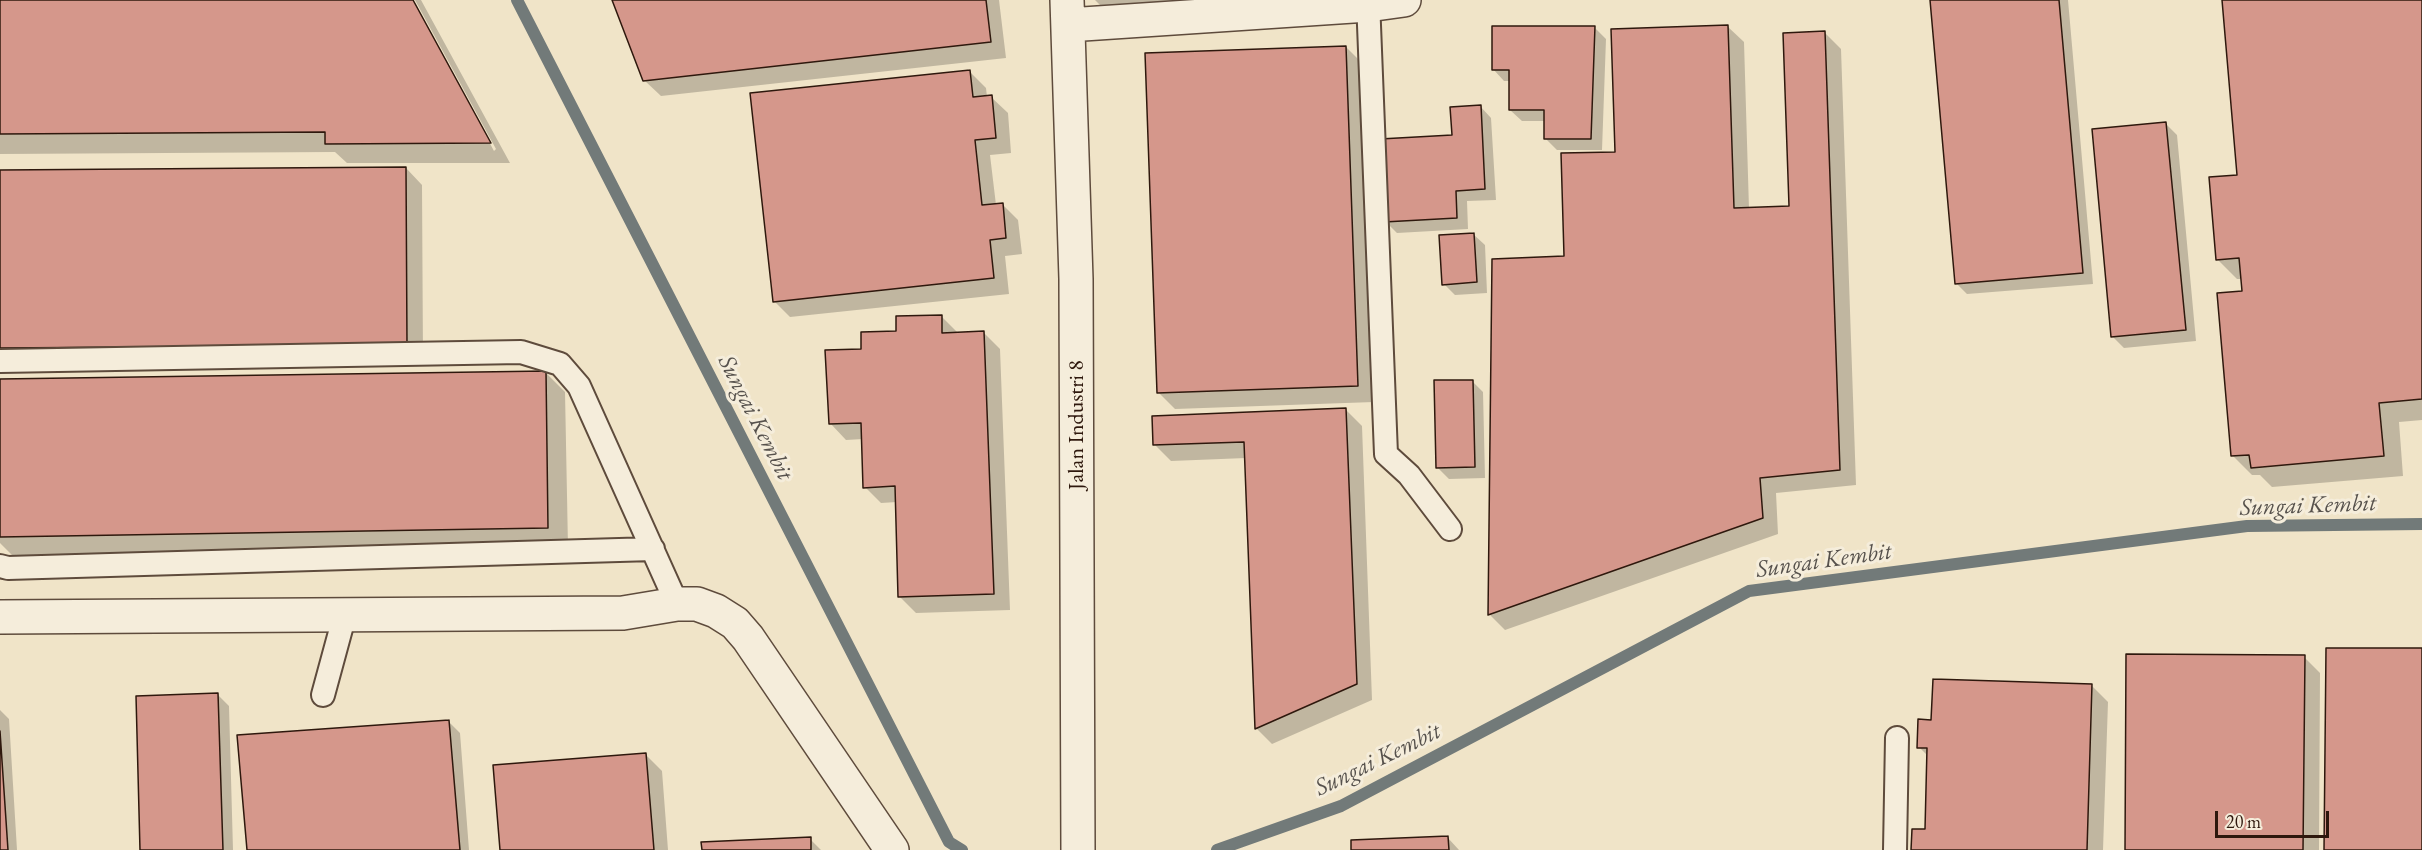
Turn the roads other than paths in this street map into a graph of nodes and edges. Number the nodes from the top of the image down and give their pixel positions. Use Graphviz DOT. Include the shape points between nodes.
graph roads {
  1 [pos="1404,0"];
  2 [pos="1368,2"];
  3 [pos="1067,13"];
  4 [pos="0,361"];
  5 [pos="1450,529"];
  6 [pos="653,549"];
  7 [pos="0,567"];
  8 [pos="677,604"];
  9 [pos="345,614"];
  10 [pos="0,617"];
  11 [pos="323,695"];
  12 [pos="1898,738"];
  13 [pos="892,850"];
  14 [pos="1078,850"];
  15 [pos="1895,850"];
  1 -- 2 [label="street"];
  2 -- 3 [label="street"];
  2 -- 5 [label="lane" via="1386,454 1409,475"];
  3 -- 14 [label="street, Jalan Industri 8" via="1076,290"];
  4 -- 6 [label="lane" via="521,352 560,364 579,386"];
  6 -- 7 [label="lane"];
  6 -- 8 [label="lane"];
  8 -- 9 [label="street" via="623,613"];
  8 -- 13 [label="street" via="697,604 735,623"];
  9 -- 10 [label="street"];
  9 -- 11 [label="lane"];
  12 -- 15 [label="lane"];
}
